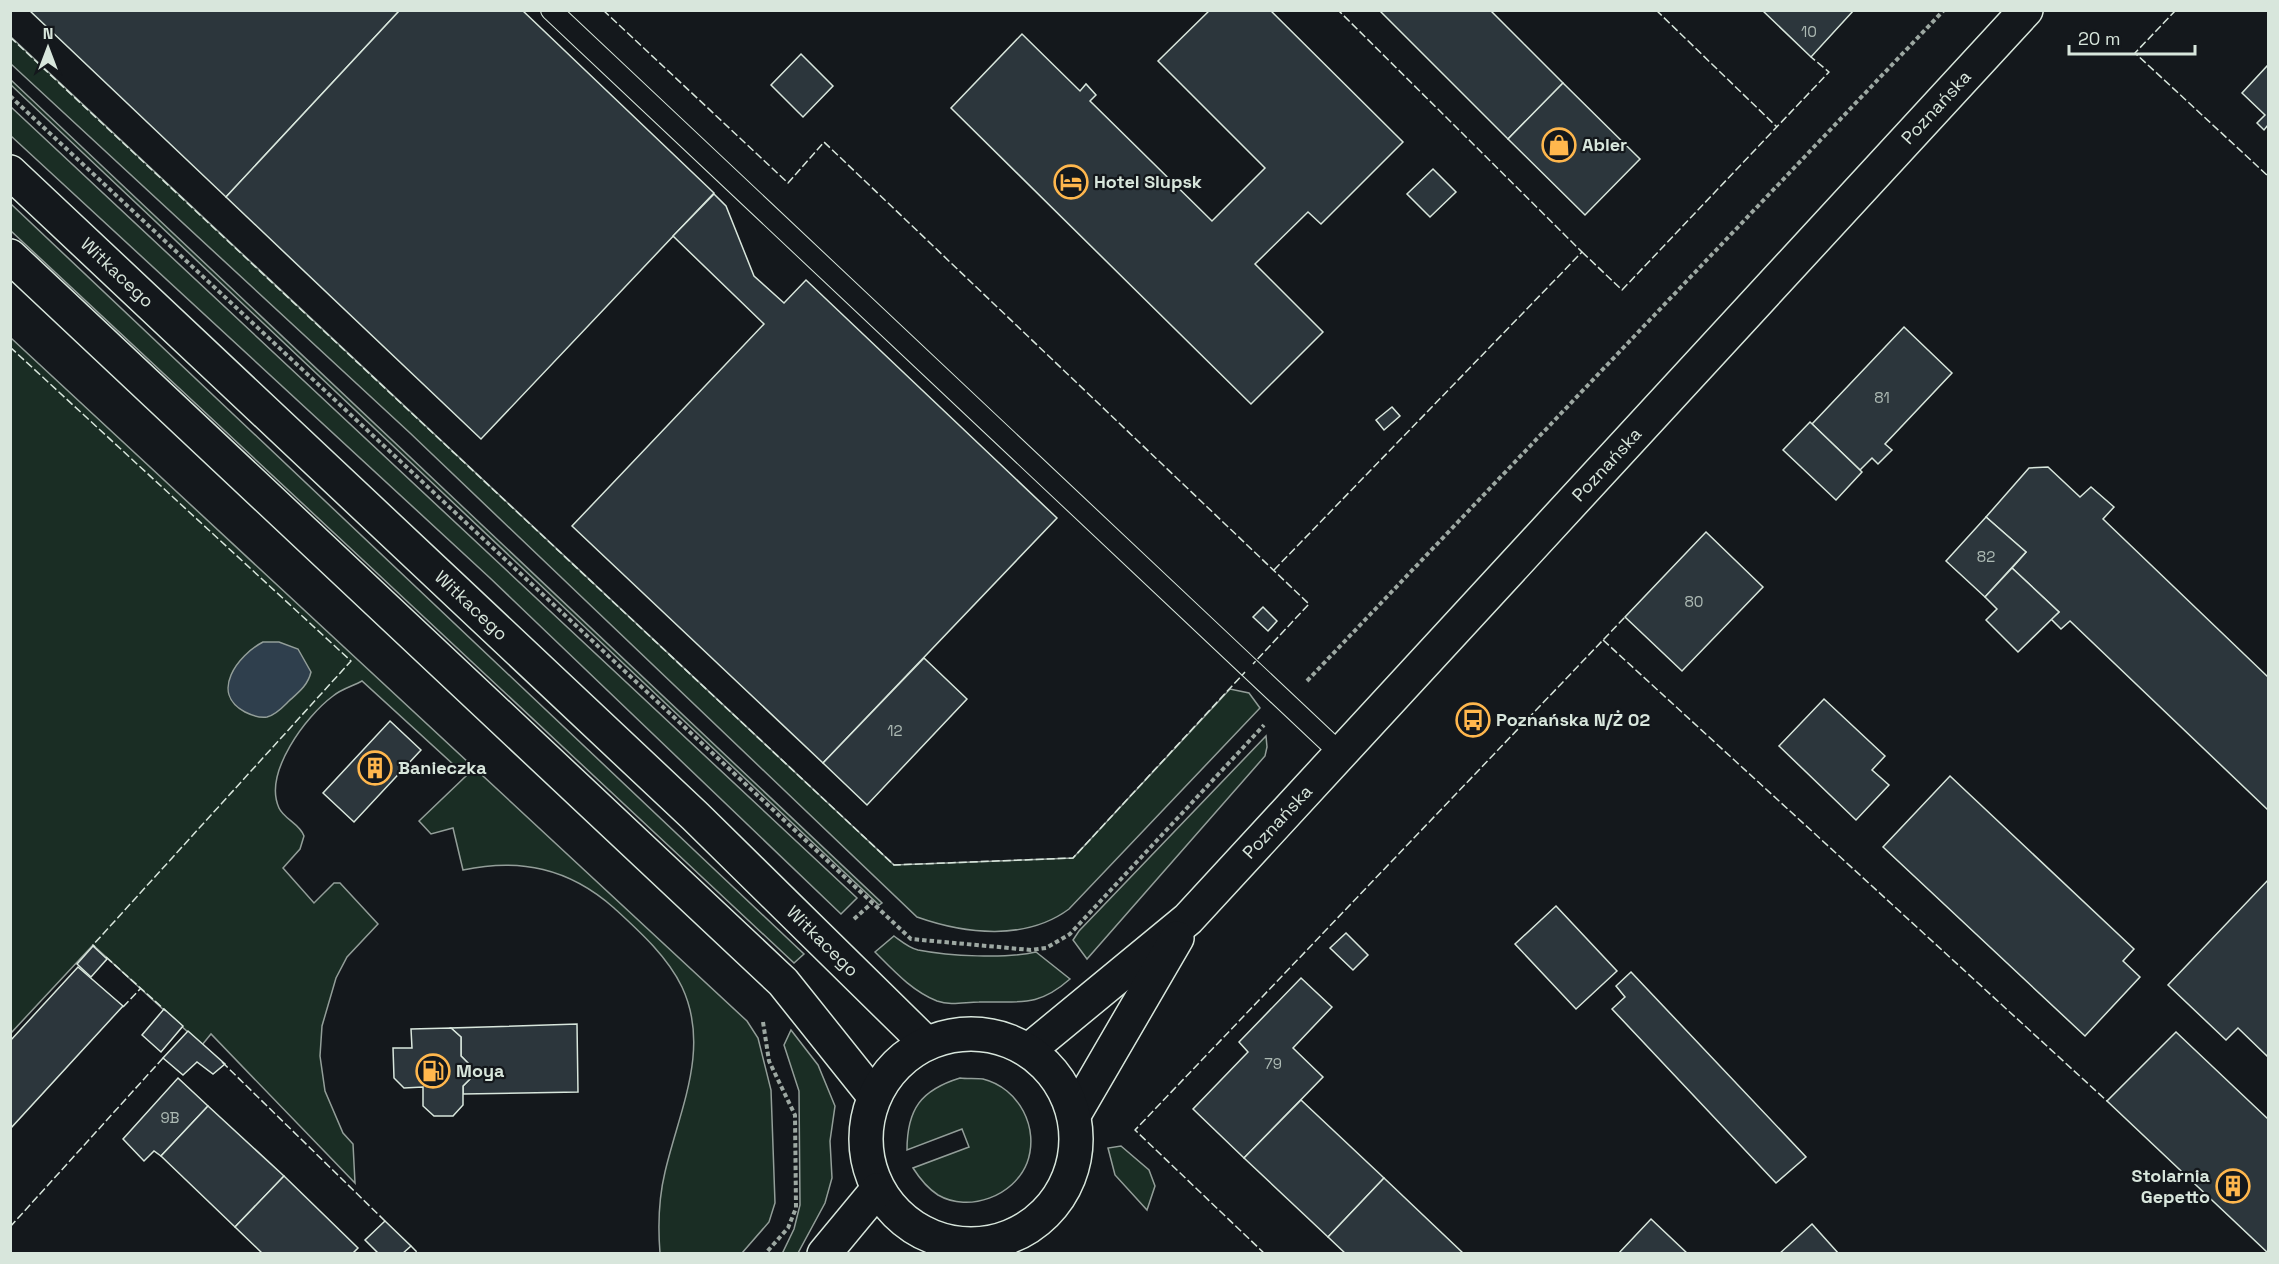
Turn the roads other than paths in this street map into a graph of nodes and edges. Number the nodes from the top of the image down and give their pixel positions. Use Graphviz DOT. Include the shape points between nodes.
graph roads {
  1 [pos="551,10"];
  2 [pos="2026,10"];
  3 [pos="10,172"];
  4 [pos="10,256"];
  5 [pos="1341,753"];
  6 [pos="1188,919"];
  7 [pos="926,1043"];
  8 [pos="1029,1050"];
  9 [pos="874,1096"];
  10 [pos="1074,1115"];
  11 [pos="878,1190"];
  12 [pos="917,1245"];
  13 [pos="824,1254"];
  1 -- 5 [label="lane"];
  2 -- 5 [label="main road, Poznańska"];
  3 -- 7 [label="main road, Witkacego" via="695,816"];
  4 -- 9 [label="main road" via="783,982"];
  5 -- 6 [label="main road, Poznańska"];
  6 -- 8 [label="main road, Poznańska"];
  6 -- 10 [label="main road, Poznańska"];
  7 -- 8 [label="main road" via="960,1034 996,1036"];
  7 -- 9 [label="main road" via="896,1065"];
  8 -- 10 [label="main road" via="1049,1068"];
  9 -- 11 [label="main road" via="866,1138 867,1159"];
  10 -- 12 [label="main road" via="1074,1161 1067,1184 1050,1210 1025,1230 993,1243"];
  11 -- 12 [label="main road"];
  11 -- 13 [label="main road"];
}
